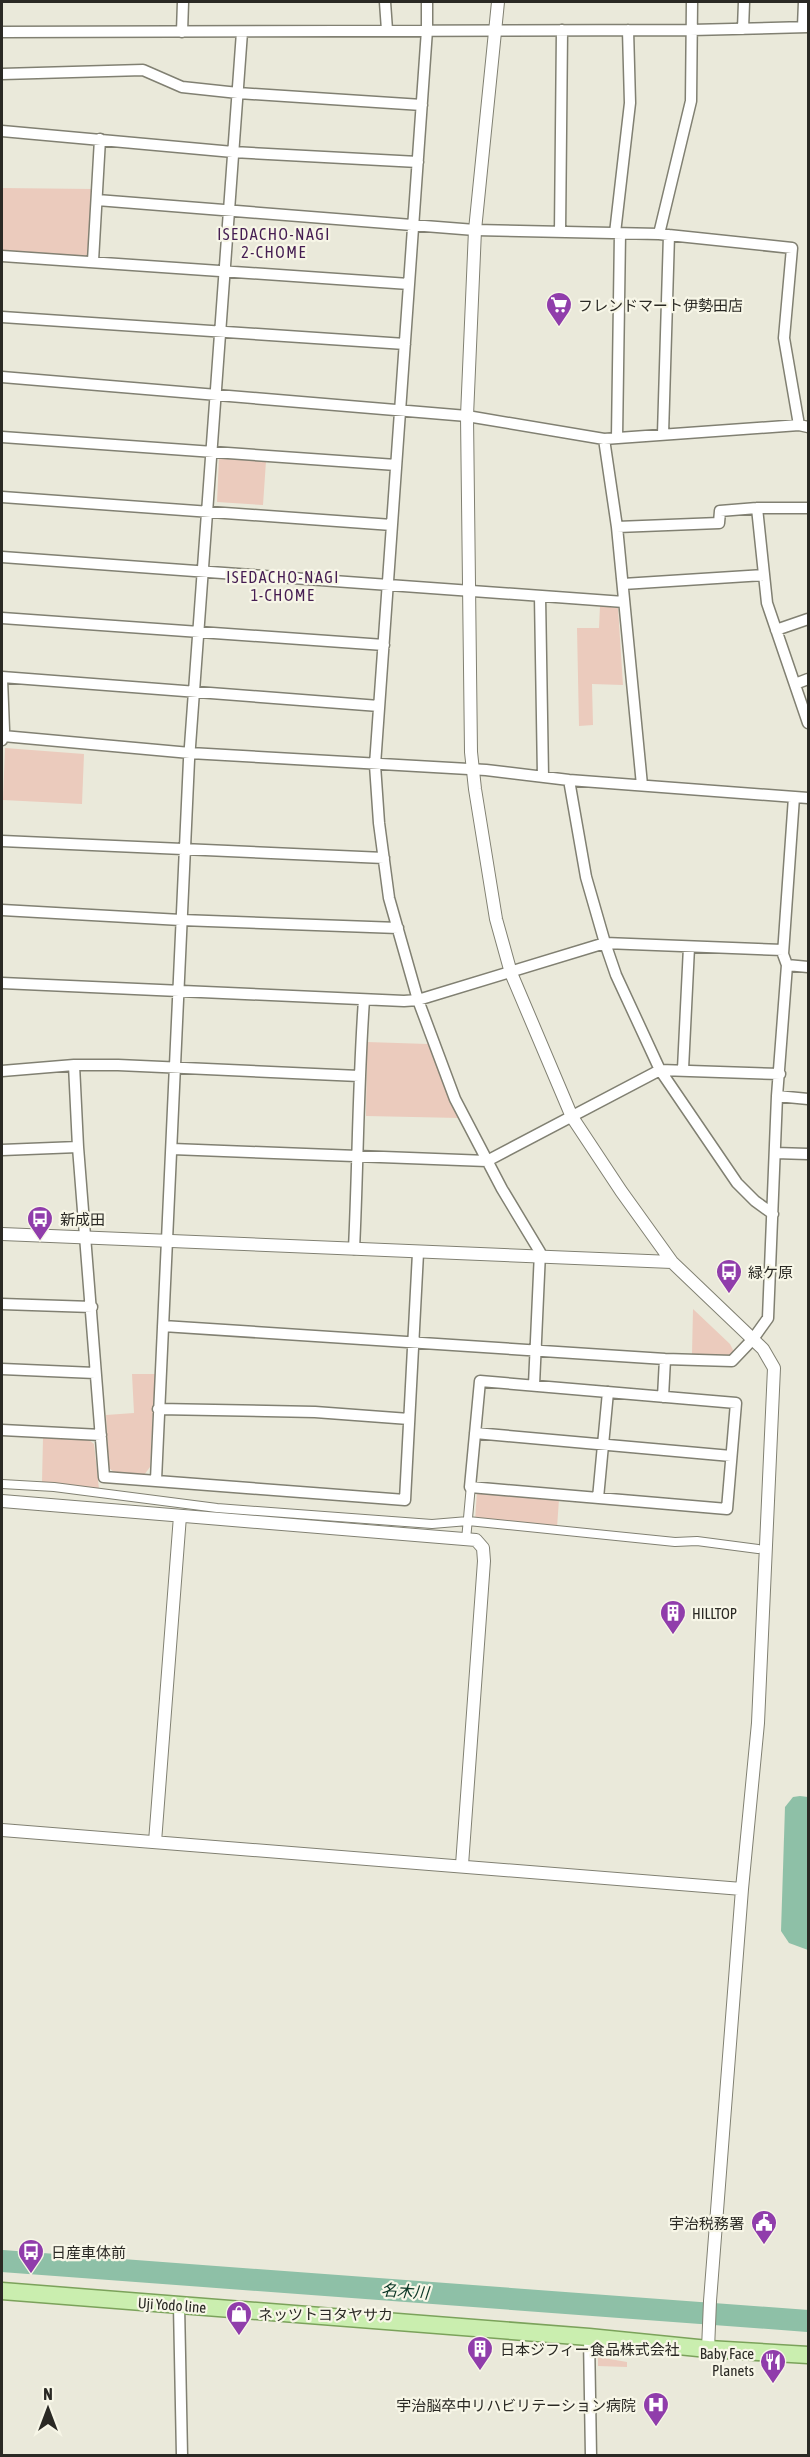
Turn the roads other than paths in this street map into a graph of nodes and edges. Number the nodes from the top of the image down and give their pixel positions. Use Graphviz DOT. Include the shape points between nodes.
graph roads {
  1 [pos="183,2"];
  2 [pos="385,2"];
  3 [pos="427,2"];
  4 [pos="498,2"];
  5 [pos="692,2"];
  6 [pos="744,2"];
  7 [pos="804,2"];
  8 [pos="806,27"];
  9 [pos="742,29"];
  10 [pos="387,30"];
  11 [pos="427,30"];
  12 [pos="496,30"];
  13 [pos="562,30"];
  14 [pos="628,30"];
  15 [pos="691,30"];
  16 [pos="2,32"];
  17 [pos="182,32"];
  18 [pos="242,32"];
  19 [pos="2,74"];
  20 [pos="238,93"];
  21 [pos="422,105"];
  22 [pos="2,131"];
  23 [pos="100,139"];
  24 [pos="234,152"];
  25 [pos="418,162"];
  26 [pos="97,200"];
  27 [pos="229,212"];
  28 [pos="413,225"];
  29 [pos="475,230"];
  30 [pos="560,232"];
  31 [pos="617,233"];
  32 [pos="664,235"];
  33 [pos="2,256"];
  34 [pos="93,261"];
  35 [pos="225,271"];
  36 [pos="409,284"];
  37 [pos="2,317"];
  38 [pos="220,332"];
  39 [pos="405,344"];
  40 [pos="2,377"];
  41 [pos="216,395"];
  42 [pos="400,410"];
  43 [pos="467,416"];
  44 [pos="804,426"];
  45 [pos="663,434"];
  46 [pos="2,437"];
  47 [pos="617,438"];
  48 [pos="604,439"];
  49 [pos="212,452"];
  50 [pos="396,465"];
  51 [pos="2,497"];
  52 [pos="757,508"];
  53 [pos="808,508"];
  54 [pos="207,511"];
  55 [pos="392,525"];
  56 [pos="617,527"];
  57 [pos="2,557"];
  58 [pos="203,572"];
  59 [pos="764,575"];
  60 [pos="623,584"];
  61 [pos="388,585"];
  62 [pos="468,590"];
  63 [pos="540,596"];
  64 [pos="624,602"];
  65 [pos="2,618"];
  66 [pos="808,619"];
  67 [pos="776,630"];
  68 [pos="198,633"];
  69 [pos="384,645"];
  70 [pos="2,678"];
  71 [pos="808,679"];
  72 [pos="795,684"];
  73 [pos="194,693"];
  74 [pos="379,706"];
  75 [pos="808,723"];
  76 [pos="2,738"];
  77 [pos="190,753"];
  78 [pos="375,765"];
  79 [pos="473,770"];
  80 [pos="543,777"];
  81 [pos="570,780"];
  82 [pos="642,785"];
  83 [pos="794,796"];
  84 [pos="808,798"];
  85 [pos="2,841"];
  86 [pos="185,848"];
  87 [pos="384,858"];
  88 [pos="2,910"];
  89 [pos="181,920"];
  90 [pos="398,928"];
  91 [pos="605,944"];
  92 [pos="689,946"];
  93 [pos="783,950"];
  94 [pos="788,965"];
  95 [pos="808,967"];
  96 [pos="511,973"];
  97 [pos="2,983"];
  98 [pos="178,991"];
  99 [pos="364,1000"];
  100 [pos="418,1000"];
  101 [pos="75,1065"];
  102 [pos="174,1067"];
  103 [pos="683,1069"];
  104 [pos="660,1070"];
  105 [pos="2,1071"];
  106 [pos="780,1074"];
  107 [pos="359,1076"];
  108 [pos="777,1096"];
  109 [pos="808,1099"];
  110 [pos="572,1117"];
  111 [pos="78,1147"];
  112 [pos="2,1149"];
  113 [pos="172,1149"];
  114 [pos="775,1153"];
  115 [pos="808,1154"];
  116 [pos="358,1156"];
  117 [pos="487,1161"];
  118 [pos="773,1214"];
  119 [pos="2,1234"];
  120 [pos="85,1236"];
  121 [pos="167,1240"];
  122 [pos="354,1249"];
  123 [pos="418,1253"];
  124 [pos="539,1258"];
  125 [pos="672,1262"];
  126 [pos="2,1304"];
  127 [pos="92,1307"];
  128 [pos="163,1326"];
  129 [pos="753,1339"];
  130 [pos="413,1343"];
  131 [pos="536,1351"];
  132 [pos="665,1359"];
  133 [pos="2,1369"];
  134 [pos="95,1373"];
  135 [pos="534,1385"];
  136 [pos="608,1392"];
  137 [pos="663,1397"];
  138 [pos="158,1409"];
  139 [pos="409,1419"];
  140 [pos="2,1430"];
  141 [pos="475,1433"];
  142 [pos="101,1435"];
  143 [pos="604,1444"];
  144 [pos="731,1456"];
  145 [pos="156,1480"];
  146 [pos="2,1484"];
  147 [pos="470,1486"];
  148 [pos="598,1498"];
  149 [pos="2,1500"];
  150 [pos="180,1515"];
  151 [pos="468,1521"];
  152 [pos="466,1540"];
  153 [pos="758,1550"];
  154 [pos="2,1830"];
  155 [pos="155,1842"];
  156 [pos="462,1865"];
  157 [pos="742,1889"];
  158 [pos="2,2291"];
  159 [pos="179,2305"];
  160 [pos="589,2337"];
  161 [pos="708,2349"];
  162 [pos="808,2355"];
  163 [pos="182,2456"];
  164 [pos="591,2456"];
  1 -- 17 [label="street"];
  2 -- 10 [label="street"];
  3 -- 11 [label="street"];
  4 -- 12 [label="street"];
  5 -- 15 [label="street"];
  6 -- 9 [label="street"];
  7 -- 8 [label="street"];
  8 -- 9 [label="street"];
  9 -- 15 [label="street"];
  10 -- 11 [label="street"];
  10 -- 18 [label="street"];
  11 -- 12 [label="street"];
  11 -- 21 [label="street"];
  12 -- 13 [label="street"];
  12 -- 29 [label="street"];
  13 -- 14 [label="street"];
  13 -- 30 [label="street"];
  14 -- 15 [label="street"];
  14 -- 31 [label="street" via="630,103"];
  15 -- 32 [label="street" via="691,101"];
  16 -- 17 [label="street"];
  17 -- 18 [label="street"];
  18 -- 20 [label="street"];
  19 -- 20 [label="street" via="143,70 182,87"];
  20 -- 21 [label="street"];
  20 -- 24 [label="street"];
  21 -- 25 [label="street"];
  22 -- 23 [label="street"];
  23 -- 24 [label="street"];
  23 -- 26 [label="street"];
  24 -- 25 [label="street"];
  24 -- 27 [label="street"];
  25 -- 28 [label="street"];
  26 -- 27 [label="street"];
  26 -- 34 [label="street"];
  27 -- 28 [label="street"];
  27 -- 35 [label="street"];
  28 -- 29 [label="street"];
  28 -- 36 [label="street"];
  29 -- 30 [label="street"];
  29 -- 43 [label="street"];
  30 -- 31 [label="street"];
  31 -- 32 [label="street"];
  31 -- 47 [label="street"];
  32 -- 44 [label="street" via="792,248 784,338"];
  32 -- 45 [label="street"];
  33 -- 34 [label="street"];
  34 -- 35 [label="street"];
  35 -- 36 [label="street"];
  35 -- 38 [label="street"];
  36 -- 39 [label="street"];
  37 -- 38 [label="street"];
  38 -- 39 [label="street"];
  38 -- 41 [label="street"];
  39 -- 42 [label="street"];
  40 -- 41 [label="street"];
  41 -- 42 [label="street"];
  41 -- 49 [label="street"];
  42 -- 43 [label="street"];
  42 -- 50 [label="street"];
  43 -- 48 [label="street"];
  43 -- 62 [label="street"];
  44 -- 45 [label="street"];
  45 -- 47 [label="street"];
  46 -- 49 [label="street"];
  47 -- 48 [label="street"];
  48 -- 56 [label="street"];
  49 -- 50 [label="street"];
  49 -- 54 [label="street"];
  50 -- 55 [label="street"];
  51 -- 54 [label="street"];
  52 -- 53 [label="street"];
  52 -- 56 [label="street" via="720,511 719,523"];
  52 -- 59 [label="street"];
  54 -- 55 [label="street"];
  54 -- 58 [label="street"];
  55 -- 61 [label="street"];
  56 -- 60 [label="street"];
  57 -- 58 [label="street"];
  58 -- 61 [label="street"];
  58 -- 68 [label="street"];
  59 -- 60 [label="street"];
  59 -- 67 [label="street" via="767,603"];
  60 -- 64 [label="street"];
  61 -- 62 [label="street"];
  61 -- 69 [label="street"];
  62 -- 63 [label="street"];
  62 -- 79 [label="street"];
  63 -- 64 [label="street"];
  63 -- 80 [label="street"];
  64 -- 82 [label="street"];
  65 -- 68 [label="street"];
  66 -- 67 [label="street"];
  67 -- 72 [label="street"];
  68 -- 69 [label="street"];
  68 -- 73 [label="street"];
  69 -- 74 [label="street"];
  70 -- 73 [label="street"];
  70 -- 76 [label="street"];
  71 -- 72 [label="street"];
  72 -- 75 [label="street"];
  73 -- 74 [label="street"];
  73 -- 77 [label="street"];
  74 -- 78 [label="street"];
  76 -- 77 [label="street"];
  77 -- 78 [label="street"];
  77 -- 86 [label="street"];
  78 -- 79 [label="street"];
  78 -- 87 [label="street"];
  79 -- 80 [label="street"];
  79 -- 96 [label="street" via="495,910"];
  80 -- 81 [label="street"];
  81 -- 82 [label="street"];
  81 -- 91 [label="street" via="586,877"];
  82 -- 83 [label="street"];
  83 -- 84 [label="street"];
  83 -- 93 [label="street"];
  85 -- 86 [label="street"];
  86 -- 87 [label="street"];
  86 -- 89 [label="street"];
  87 -- 90 [label="street"];
  88 -- 89 [label="street"];
  89 -- 90 [label="street"];
  89 -- 98 [label="street"];
  90 -- 100 [label="street"];
  91 -- 92 [label="street"];
  91 -- 96 [label="street"];
  91 -- 104 [label="street"];
  92 -- 93 [label="street"];
  92 -- 103 [label="street"];
  93 -- 94 [label="street"];
  94 -- 95 [label="street"];
  94 -- 106 [label="street"];
  96 -- 100 [label="street"];
  96 -- 110 [label="street"];
  97 -- 98 [label="street"];
  98 -- 99 [label="street"];
  98 -- 102 [label="street"];
  99 -- 100 [label="street"];
  99 -- 107 [label="street"];
  100 -- 117 [label="street" via="455,1099"];
  101 -- 102 [label="street"];
  101 -- 105 [label="street"];
  101 -- 111 [label="street"];
  102 -- 107 [label="street"];
  102 -- 113 [label="street"];
  103 -- 104 [label="street"];
  103 -- 106 [label="street"];
  104 -- 110 [label="street"];
  104 -- 118 [label="street" via="737,1183"];
  106 -- 108 [label="street"];
  107 -- 116 [label="street"];
  108 -- 109 [label="street"];
  108 -- 114 [label="street"];
  110 -- 117 [label="street"];
  110 -- 125 [label="street"];
  111 -- 112 [label="street"];
  111 -- 120 [label="street"];
  113 -- 116 [label="street"];
  113 -- 121 [label="street"];
  114 -- 115 [label="street"];
  114 -- 118 [label="street"];
  116 -- 117 [label="street"];
  116 -- 122 [label="street"];
  117 -- 124 [label="street" via="540,1252"];
  118 -- 129 [label="street" via="768,1318"];
  119 -- 120 [label="street"];
  120 -- 121 [label="street"];
  120 -- 127 [label="street"];
  121 -- 122 [label="street"];
  121 -- 128 [label="street"];
  122 -- 123 [label="street"];
  123 -- 124 [label="street"];
  123 -- 130 [label="street"];
  124 -- 125 [label="street"];
  124 -- 131 [label="street"];
  125 -- 129 [label="street"];
  126 -- 127 [label="street"];
  127 -- 134 [label="street"];
  128 -- 130 [label="street"];
  128 -- 138 [label="street"];
  129 -- 132 [label="street" via="731,1361"];
  129 -- 157 [label="street" via="774,1368 758,1724"];
  130 -- 131 [label="street"];
  130 -- 139 [label="street"];
  131 -- 132 [label="street"];
  131 -- 135 [label="street"];
  132 -- 137 [label="street"];
  133 -- 134 [label="street"];
  134 -- 142 [label="street"];
  135 -- 136 [label="street"];
  135 -- 141 [label="street" via="480,1381"];
  136 -- 137 [label="street"];
  136 -- 143 [label="street"];
  137 -- 144 [label="street" via="736,1403"];
  138 -- 139 [label="street" via="315,1412"];
  138 -- 145 [label="street"];
  139 -- 145 [label="street" via="405,1500"];
  140 -- 142 [label="street"];
  141 -- 143 [label="street"];
  141 -- 147 [label="street"];
  142 -- 145 [label="street" via="104,1477"];
  143 -- 144 [label="street"];
  143 -- 148 [label="street"];
  144 -- 148 [label="street" via="727,1509"];
  146 -- 151 [label="street" via="229,1509 432,1524"];
  147 -- 148 [label="street"];
  147 -- 151 [label="street"];
  149 -- 150 [label="street"];
  150 -- 152 [label="street"];
  150 -- 155 [label="street"];
  151 -- 152 [label="street"];
  151 -- 153 [label="street"];
  152 -- 156 [label="street" via="476,1540 483,1548 484,1561"];
  154 -- 155 [label="street"];
  155 -- 156 [label="street"];
  156 -- 157 [label="street"];
  157 -- 161 [label="street"];
  158 -- 159 [label="main road, Uji Yodo line"];
  159 -- 160 [label="main road, Uji Yodo line"];
  159 -- 163 [label="street"];
  160 -- 161 [label="main road, Uji Yodo line"];
  160 -- 164 [label="street"];
  161 -- 162 [label="main road, Uji Yodo line"];
}
